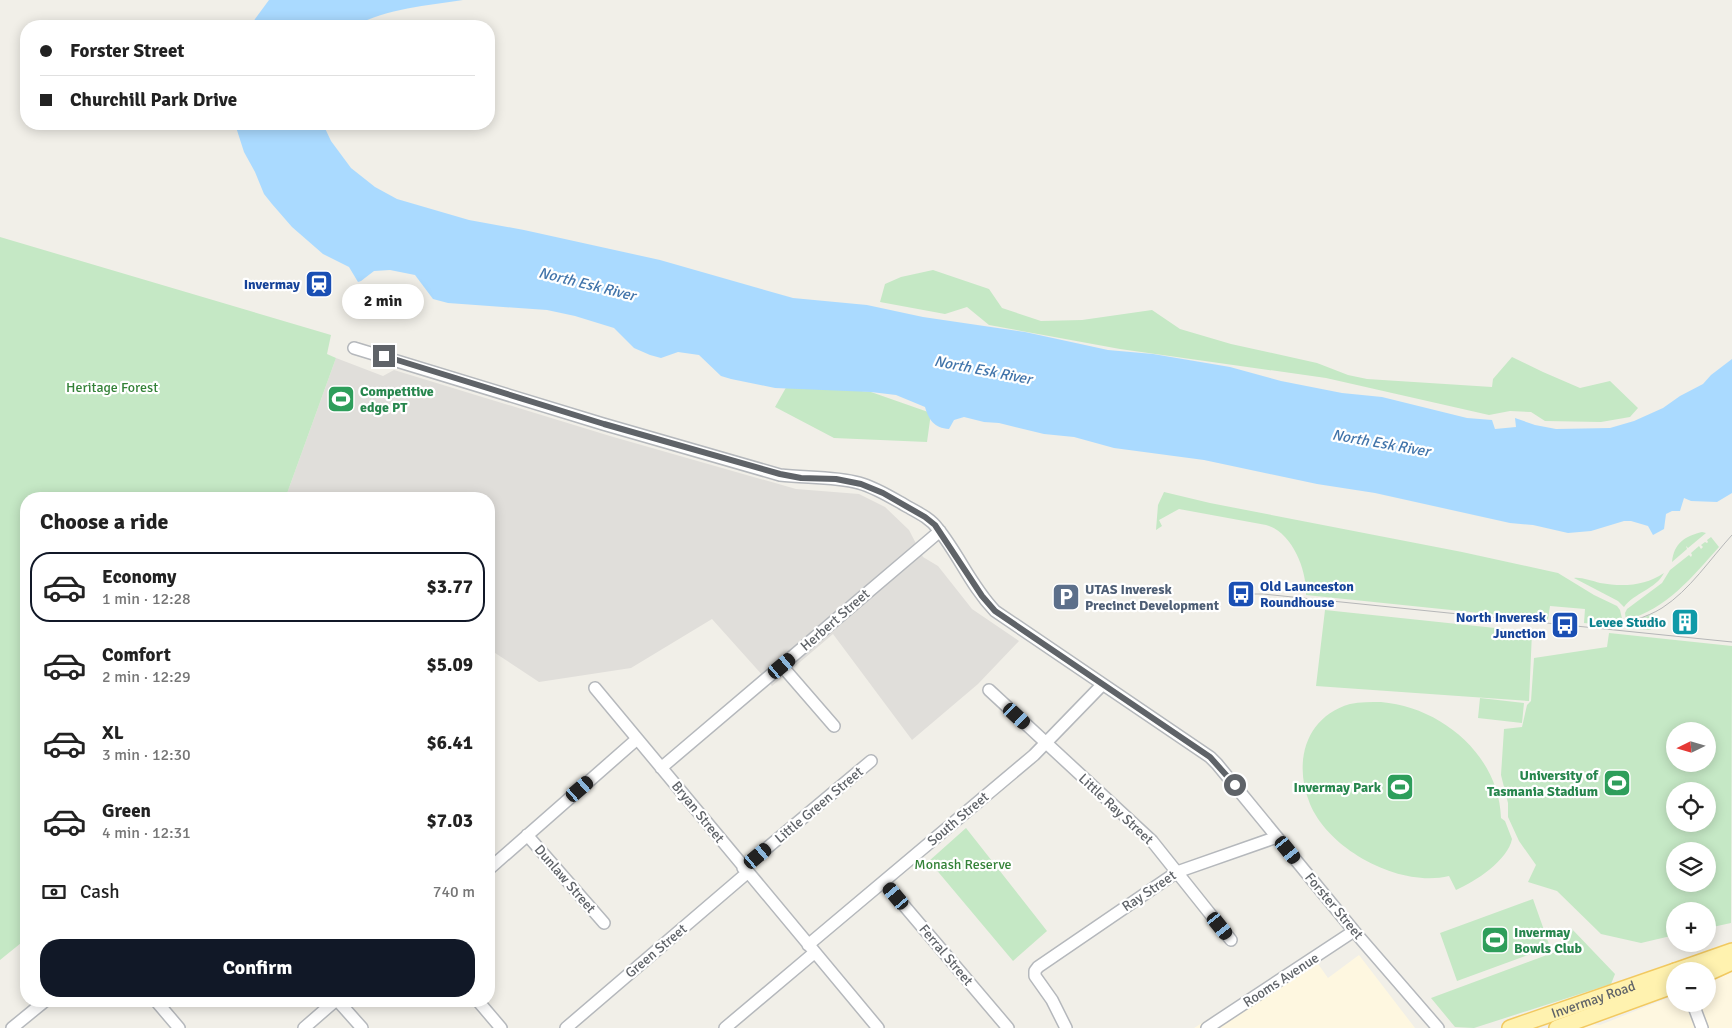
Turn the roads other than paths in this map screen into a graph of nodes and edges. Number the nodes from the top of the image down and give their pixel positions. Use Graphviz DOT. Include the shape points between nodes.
graph roads {
  1 [pos="354,348"];
  2 [pos="940,531"];
  3 [pos="782,666"];
  4 [pos="1102,685"];
  5 [pos="595,688"];
  6 [pos="989,690"];
  7 [pos="834,726"];
  8 [pos="637,739"];
  9 [pos="1046,743"];
  10 [pos="871,761"];
  11 [pos="661,768"];
  12 [pos="527,835"];
  13 [pos="1276,837"];
  14 [pos="495,864"];
  15 [pos="745,871"];
  16 [pos="1177,872"];
  17 [pos="884,882"];
  18 [pos="604,923"];
  19 [pos="1354,931"];
  20 [pos="1231,940"];
  21 [pos="811,949"];
  22 [pos="1732,951"];
  23 [pos="1701,962"];
  24 [pos="1732,962"];
  25 [pos="1716,969"];
  26 [pos="1666,974"];
  27 [pos="1666,988"];
  28 [pos="39,1007"];
  29 [pos="161,1007"];
  30 [pos="321,1007"];
  31 [pos="328,1007"];
  32 [pos="343,1007"];
  33 [pos="483,1007"];
  34 [pos="324,1010"];
  35 [pos="1697,1012"];
  36 [pos="20,1026"];
  37 [pos="1062,1027"];
  38 [pos="179,1028"];
  39 [pos="304,1028"];
  40 [pos="362,1028"];
  41 [pos="501,1028"];
  42 [pos="566,1028"];
  43 [pos="725,1028"];
  44 [pos="878,1028"];
  45 [pos="1008,1028"];
  46 [pos="1207,1028"];
  47 [pos="1438,1028"];
  48 [pos="1510,1028"];
  49 [pos="1559,1028"];
  50 [pos="1702,1028"];
  1 -- 2 [label="street, Forster Street" via="780,474 861,484 925,517"];
  2 -- 3 [label="street, Herbert Street"];
  2 -- 4 [label="street, Forster Street" via="978,591 995,611"];
  3 -- 7 [label="street"];
  3 -- 11 [label="street, Herbert Street"];
  4 -- 9 [label="street, South Street"];
  4 -- 13 [label="street, Forster Street" via="1210,757"];
  5 -- 8 [label="street, Bryan Street"];
  6 -- 9 [label="street, Little Ray Street"];
  8 -- 11 [label="street, Bryan Street"];
  8 -- 12 [label="street"];
  9 -- 16 [label="street, Little Ray Street" via="1152,841"];
  9 -- 17 [label="street, South Street"];
  10 -- 15 [label="street, Little Green Street"];
  11 -- 15 [label="street, Bryan Street"];
  12 -- 14 [label="street"];
  12 -- 18 [label="street, Dunlaw Street"];
  13 -- 16 [label="street, Ray Street"];
  13 -- 19 [label="street, Forster Street"];
  15 -- 21 [label="street, Bryan Street"];
  15 -- 42 [label="street, Green Street"];
  16 -- 20 [label="street, Little Ray Street"];
  16 -- 37 [label="street, Ray Street" via="1035,971 1052,1000"];
  17 -- 21 [label="street, South Street"];
  17 -- 45 [label="street, Ferral Street"];
  19 -- 46 [label="street, Rooms Avenue"];
  19 -- 47 [label="street, Forster Street"];
  21 -- 43 [label="street, South Street"];
  21 -- 44 [label="street, Bryan Street"];
  22 -- 23 [label="main road, Invermay Road"];
  24 -- 25 [label="main road"];
  26 -- 48 [label="main road, Invermay Road"];
  27 -- 49 [label="main road, Invermay Road"];
  28 -- 36 [label="street"];
  29 -- 38 [label="street"];
  30 -- 34 [label="street"];
  31 -- 34 [label="street"];
  32 -- 40 [label="street"];
  33 -- 41 [label="street"];
  34 -- 39 [label="street"];
  35 -- 50 [label="street"];
}
